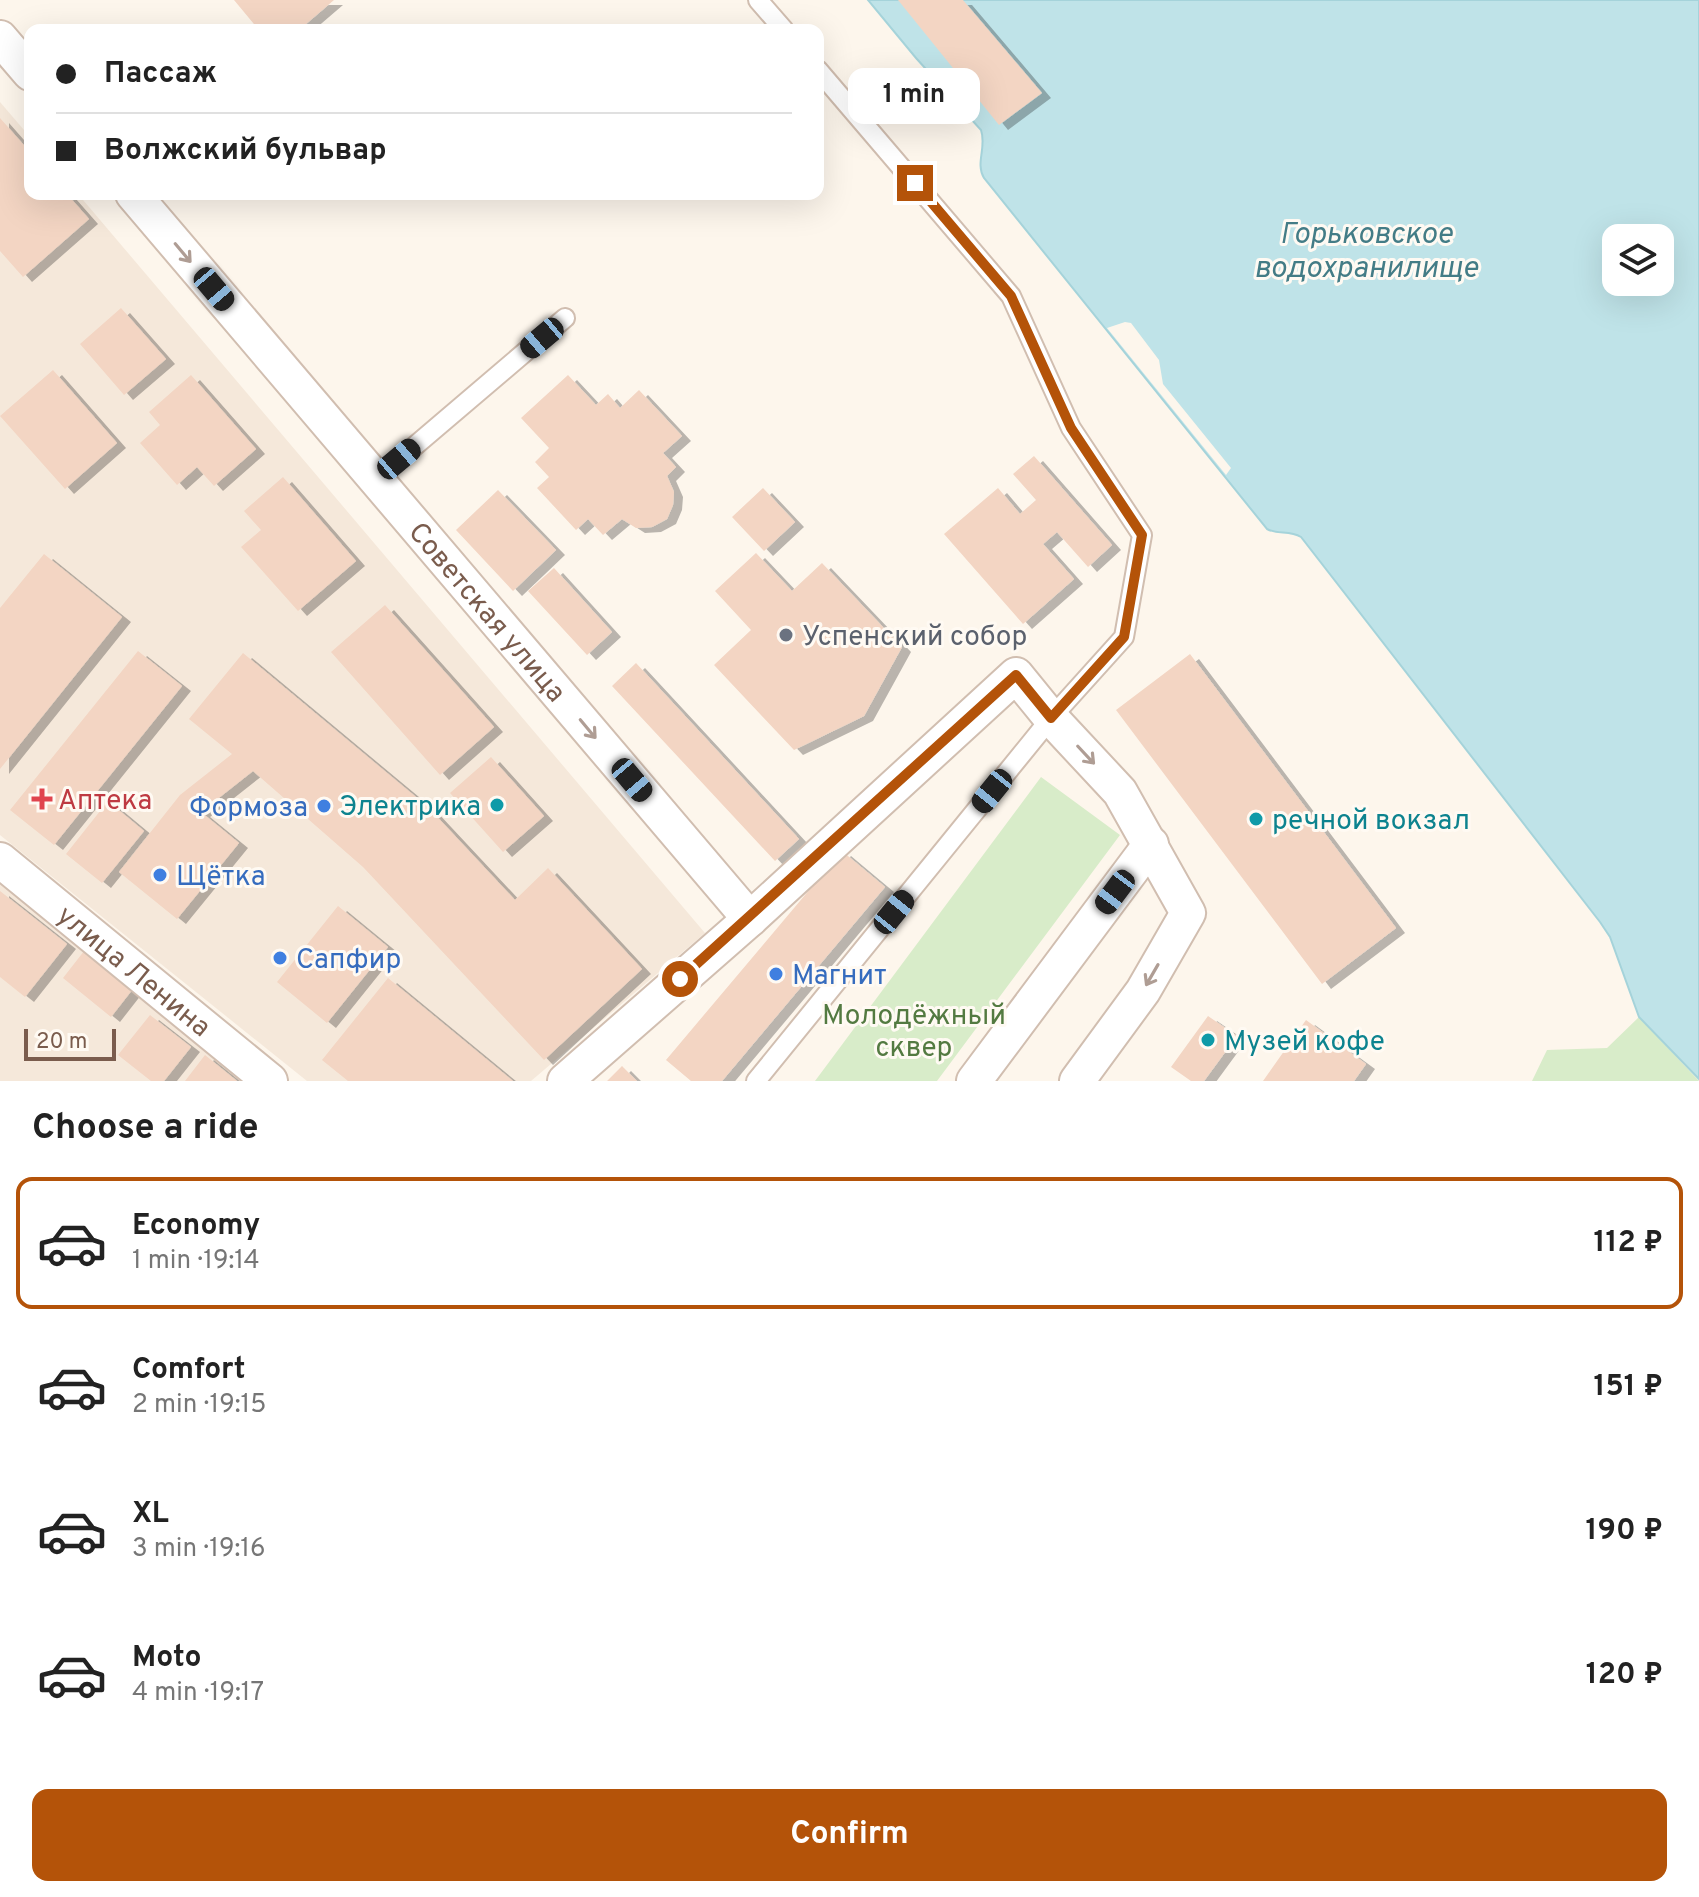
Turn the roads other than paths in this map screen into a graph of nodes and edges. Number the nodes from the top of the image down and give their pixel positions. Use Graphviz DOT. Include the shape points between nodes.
graph roads {
  1 [pos="758,0"];
  2 [pos="779,24"];
  3 [pos="0,38"];
  4 [pos="24,66"];
  5 [pos="824,77"];
  6 [pos="138,200"];
  7 [pos="565,318"];
  8 [pos="376,479"];
  9 [pos="1051,718"];
  10 [pos="1151,844"];
  11 [pos="0,860"];
  12 [pos="750,919"];
  13 [pos="270,1081"];
  14 [pos="565,1081"];
  15 [pos="756,1081"];
  16 [pos="974,1081"];
  17 [pos="1077,1081"];
  1 -- 2 [label="lane"];
  3 -- 4 [label="street"];
  5 -- 9 [label="lane" via="1011,296 1071,428 1142,535 1124,637"];
  6 -- 8 [label="street, Советская улица, one-way"];
  7 -- 8 [label="lane"];
  8 -- 12 [label="street, Советская улица, one-way"];
  9 -- 10 [label="street, one-way" via="1120,792"];
  9 -- 12 [label="street" via="1016,675"];
  9 -- 15 [label="lane"];
  10 -- 16 [label="street"];
  10 -- 17 [label="street, one-way" via="1188,913 1143,991"];
  11 -- 13 [label="street, улица Ленина"];
  12 -- 14 [label="street"];
}
